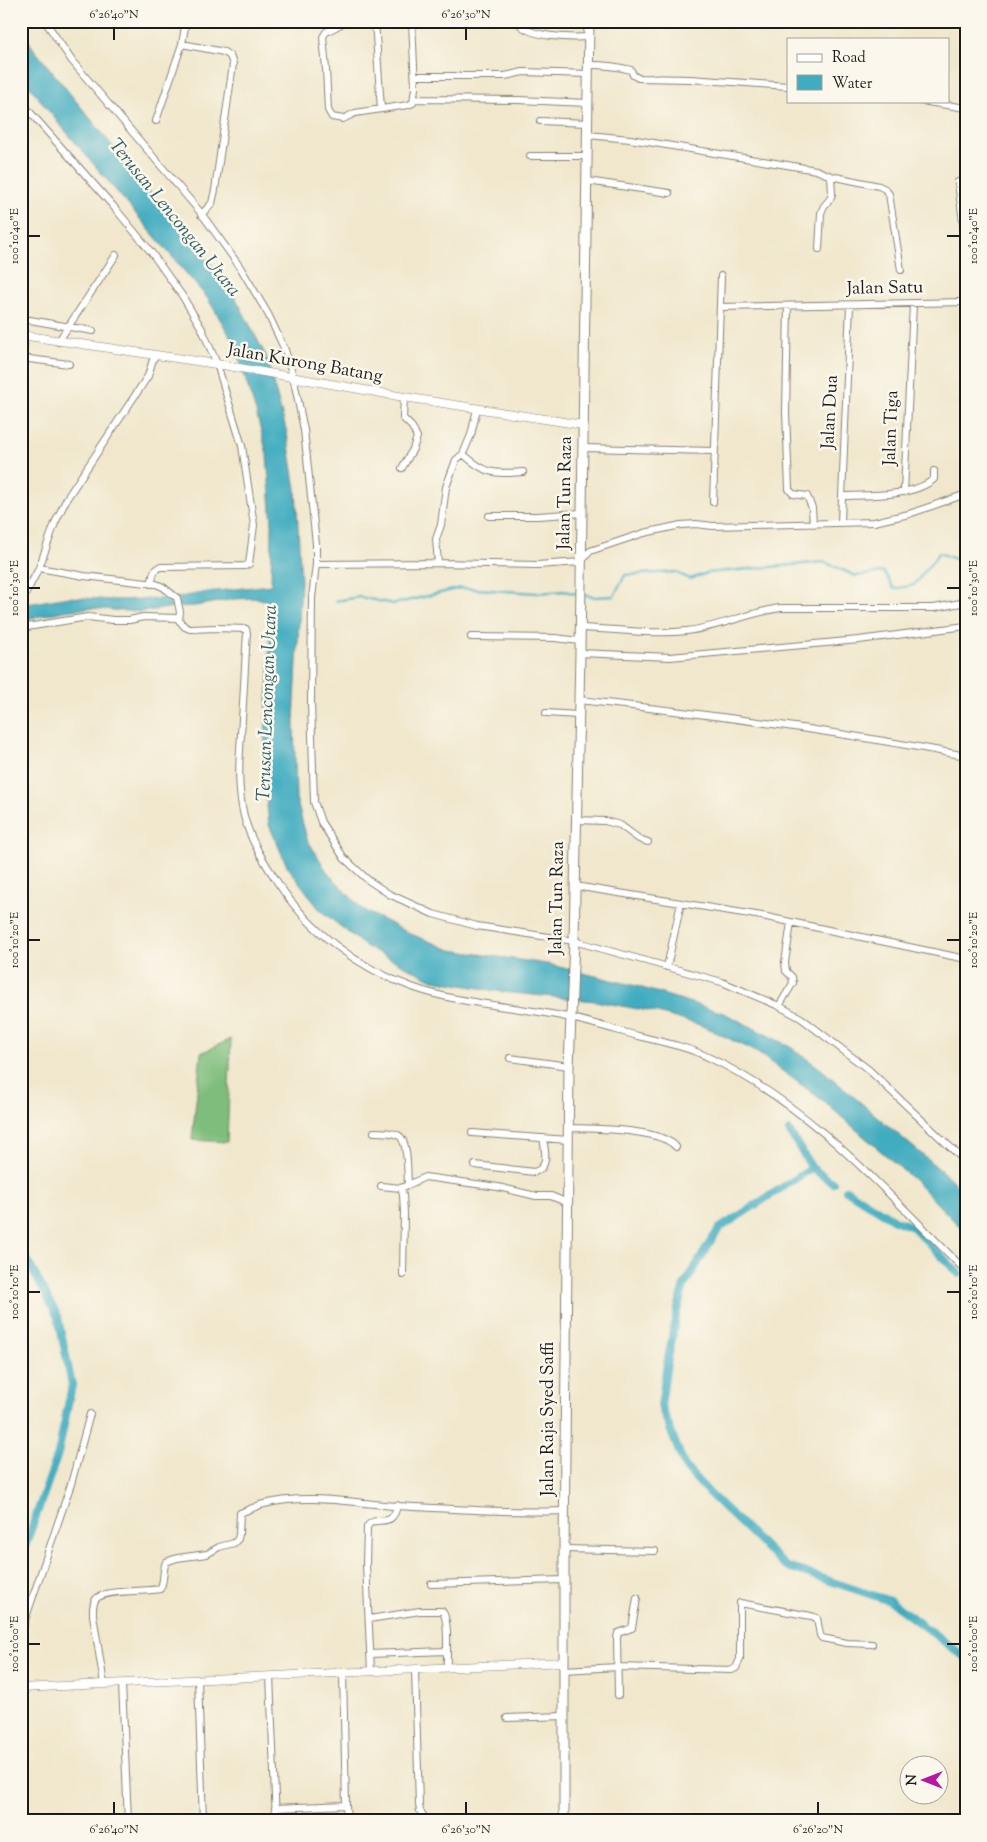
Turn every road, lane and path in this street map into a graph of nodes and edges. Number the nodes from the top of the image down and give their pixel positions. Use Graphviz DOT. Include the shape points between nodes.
graph roads {
  1 [pos="46,21"];
  2 [pos="186,21"];
  3 [pos="340,21"];
  4 [pos="375,21"];
  5 [pos="412,21"];
  6 [pos="518,21"];
  7 [pos="589,21"];
  8 [pos="589,38"];
  9 [pos="182,44"];
  10 [pos="589,69"];
  11 [pos="415,76"];
  12 [pos="787,86"];
  13 [pos="415,99"];
  14 [pos="21,102"];
  15 [pos="927,102"];
  16 [pos="588,103"];
  17 [pos="966,108"];
  18 [pos="381,109"];
  19 [pos="156,121"];
  20 [pos="540,121"];
  21 [pos="588,123"];
  22 [pos="588,135"];
  23 [pos="530,156"];
  24 [pos="588,156"];
  25 [pos="831,176"];
  26 [pos="587,181"];
  27 [pos="958,182"];
  28 [pos="669,193"];
  29 [pos="201,215"];
  30 [pos="966,246"];
  31 [pos="819,249"];
  32 [pos="116,254"];
  33 [pos="901,270"];
  34 [pos="721,276"];
  35 [pos="966,302"];
  36 [pos="913,304"];
  37 [pos="850,305"];
  38 [pos="788,306"];
  39 [pos="720,307"];
  40 [pos="30,320"];
  41 [pos="68,326"];
  42 [pos="93,331"];
  43 [pos="23,336"];
  44 [pos="58,342"];
  45 [pos="154,356"];
  46 [pos="22,358"];
  47 [pos="68,364"];
  48 [pos="220,364"];
  49 [pos="966,371"];
  50 [pos="293,376"];
  51 [pos="404,398"];
  52 [pos="477,409"];
  53 [pos="964,413"];
  54 [pos="583,425"];
  55 [pos="583,448"];
  56 [pos="714,452"];
  57 [pos="463,454"];
  58 [pos="402,468"];
  59 [pos="934,471"];
  60 [pos="523,472"];
  61 [pos="904,492"];
  62 [pos="966,494"];
  63 [pos="842,496"];
  64 [pos="713,502"];
  65 [pos="582,513"];
  66 [pos="490,516"];
  67 [pos="841,522"];
  68 [pos="813,524"];
  69 [pos="581,562"];
  70 [pos="438,563"];
  71 [pos="316,564"];
  72 [pos="39,568"];
  73 [pos="151,584"];
  74 [pos="966,602"];
  75 [pos="21,603"];
  76 [pos="21,612"];
  77 [pos="179,619"];
  78 [pos="966,626"];
  79 [pos="22,627"];
  80 [pos="580,628"];
  81 [pos="472,637"];
  82 [pos="580,641"];
  83 [pos="580,652"];
  84 [pos="579,700"];
  85 [pos="546,713"];
  86 [pos="578,715"];
  87 [pos="966,756"];
  88 [pos="576,820"];
  89 [pos="648,842"];
  90 [pos="575,886"];
  91 [pos="681,903"];
  92 [pos="791,923"];
  93 [pos="574,940"];
  94 [pos="966,959"];
  95 [pos="667,967"];
  96 [pos="779,1006"];
  97 [pos="571,1016"];
  98 [pos="510,1058"];
  99 [pos="569,1066"];
  100 [pos="569,1128"];
  101 [pos="374,1132"];
  102 [pos="472,1133"];
  103 [pos="543,1138"];
  104 [pos="569,1140"];
  105 [pos="676,1147"];
  106 [pos="966,1162"];
  107 [pos="475,1165"];
  108 [pos="381,1186"];
  109 [pos="404,1186"];
  110 [pos="568,1203"];
  111 [pos="966,1271"];
  112 [pos="403,1275"];
  113 [pos="90,1414"];
  114 [pos="397,1506"];
  115 [pos="564,1511"];
  116 [pos="564,1549"];
  117 [pos="655,1551"];
  118 [pos="564,1580"];
  119 [pos="431,1584"];
  120 [pos="637,1598"];
  121 [pos="369,1619"];
  122 [pos="21,1632"];
  123 [pos="872,1644"];
  124 [pos="446,1651"];
  125 [pos="370,1654"];
  126 [pos="564,1666"];
  127 [pos="617,1667"];
  128 [pos="447,1668"];
  129 [pos="415,1669"];
  130 [pos="371,1671"];
  131 [pos="343,1673"];
  132 [pos="270,1676"];
  133 [pos="198,1679"];
  134 [pos="122,1683"];
  135 [pos="104,1684"];
  136 [pos="21,1688"];
  137 [pos="618,1695"];
  138 [pos="564,1716"];
  139 [pos="508,1718"];
  140 [pos="346,1805"];
  141 [pos="276,1808"];
  142 [pos="128,1821"];
  143 [pos="203,1821"];
  144 [pos="276,1821"];
  145 [pos="347,1821"];
  146 [pos="427,1821"];
  147 [pos="564,1821"];
  1 -- 29 [label="street" via="72,61"];
  2 -- 9 [label="street"];
  3 -- 18 [label="street" via="341,24 323,37 330,114 343,119 355,113"];
  4 -- 18 [label="street"];
  5 -- 11 [label="street"];
  6 -- 8 [label="street" via="525,30 538,34"];
  7 -- 8 [label="main road, Jalan Tun Raza"];
  8 -- 10 [label="main road, Jalan Tun Raza"];
  9 -- 19 [label="street"];
  9 -- 29 [label="street" via="224,52 233,64 215,190 212,203"];
  10 -- 11 [label="street" via="505,76"];
  10 -- 12 [label="street" via="612,65 630,70 638,78"];
  10 -- 16 [label="main road, Jalan Tun Raza"];
  11 -- 13 [label="street"];
  13 -- 16 [label="street"];
  13 -- 18 [label="street" via="408,105"];
  14 -- 48 [label="street" via="151,252 183,297"];
  15 -- 17 [label="street"];
  16 -- 21 [label="main road, Jalan Tun Raza"];
  20 -- 21 [label="street"];
  21 -- 22 [label="main road, Jalan Tun Raza"];
  22 -- 24 [label="main road, Jalan Tun Raza"];
  22 -- 25 [label="street" via="756,159 816,170"];
  23 -- 24 [label="street"];
  24 -- 26 [label="main road, Jalan Tun Raza"];
  25 -- 31 [label="street" via="832,194 821,214"];
  25 -- 33 [label="street" via="871,184 889,194"];
  26 -- 28 [label="street"];
  26 -- 54 [label="main road, Jalan Tun Raza"];
  27 -- 30 [label="street"];
  29 -- 50 [label="street" via="240,268 268,314"];
  32 -- 41 [label="street"];
  34 -- 39 [label="street"];
  35 -- 36 [label="street, Jalan Satu"];
  36 -- 37 [label="street, Jalan Satu"];
  36 -- 61 [label="street, Jalan Tiga"];
  37 -- 38 [label="street, Jalan Satu"];
  37 -- 63 [label="street, Jalan Dua"];
  38 -- 39 [label="street, Jalan Satu"];
  38 -- 68 [label="street" via="788,489 793,494 807,496"];
  39 -- 56 [label="street"];
  40 -- 41 [label="street"];
  41 -- 42 [label="street"];
  41 -- 44 [label="street"];
  43 -- 44 [label="street, Jalan Kurong Batang"];
  43 -- 46 [label="street"];
  44 -- 45 [label="street, Jalan Kurong Batang"];
  45 -- 48 [label="street, Jalan Kurong Batang"];
  45 -- 72 [label="street" via="148,376 68,498"];
  46 -- 47 [label="street"];
  48 -- 50 [label="street, Jalan Kurong Batang"];
  48 -- 73 [label="street" via="242,446 254,525 250,562 245,566 159,568 154,572"];
  49 -- 53 [label="street"];
  50 -- 51 [label="street, Jalan Kurong Batang"];
  50 -- 71 [label="street" via="304,430"];
  51 -- 52 [label="street, Jalan Kurong Batang"];
  51 -- 58 [label="street" via="402,418 417,436"];
  52 -- 54 [label="street, Jalan Kurong Batang"];
  52 -- 57 [label="street"];
  54 -- 55 [label="main road, Jalan Tun Raza"];
  55 -- 56 [label="street"];
  55 -- 65 [label="main road, Jalan Tun Raza"];
  56 -- 64 [label="street"];
  57 -- 60 [label="street" via="481,469 492,473"];
  57 -- 70 [label="street" via="456,460 446,487 442,525 436,539"];
  59 -- 61 [label="street" via="934,479 929,483"];
  61 -- 63 [label="street, Jalan Tiga"];
  62 -- 67 [label="street" via="888,519"];
  63 -- 67 [label="street, Jalan Dua"];
  65 -- 66 [label="street"];
  65 -- 69 [label="main road, Jalan Tun Raza"];
  67 -- 68 [label="street"];
  68 -- 69 [label="street" via="682,525 644,533 590,551"];
  69 -- 70 [label="street" via="538,565"];
  69 -- 80 [label="main road, Jalan Tun Raza"];
  70 -- 71 [label="street"];
  71 -- 93 [label="street" via="312,598 313,791 316,811 335,845 368,880 417,908 476,926"];
  72 -- 73 [label="street"];
  72 -- 75 [label="street"];
  73 -- 77 [label="street" via="163,587 177,598"];
  74 -- 80 [label="street" via="934,608 780,608 688,631"];
  76 -- 79 [label="street"];
  77 -- 79 [label="street" via="88,617"];
  77 -- 97 [label="street" via="190,629 247,631 239,764 244,816 265,863 288,899 312,925 351,957 412,987 458,998"];
  78 -- 83 [label="street" via="859,640 670,657"];
  80 -- 82 [label="main road, Jalan Tun Raza"];
  81 -- 82 [label="street"];
  82 -- 83 [label="main road, Jalan Tun Raza"];
  83 -- 84 [label="main road, Jalan Tun Raza"];
  84 -- 86 [label="main road, Jalan Tun Raza"];
  84 -- 87 [label="street" via="705,714"];
  85 -- 86 [label="street"];
  86 -- 88 [label="main road, Jalan Tun Raza"];
  88 -- 89 [label="street" via="620,825"];
  88 -- 90 [label="main road, Jalan Tun Raza"];
  90 -- 91 [label="street"];
  90 -- 93 [label="main road, Jalan Tun Raza"];
  91 -- 92 [label="street"];
  91 -- 95 [label="street"];
  92 -- 94 [label="street"];
  92 -- 96 [label="street" via="785,962 793,983"];
  93 -- 95 [label="street"];
  93 -- 97 [label="main road, Jalan Tun Raza"];
  95 -- 96 [label="street" via="722,982"];
  96 -- 106 [label="street" via="801,1018 869,1070"];
  97 -- 99 [label="main road, Jalan Raja Syed Saffi"];
  97 -- 111 [label="street" via="681,1047 710,1058 758,1086 833,1140"];
  98 -- 99 [label="street"];
  99 -- 100 [label="main road, Jalan Raja Syed Saffi"];
  100 -- 104 [label="main road, Jalan Raja Syed Saffi"];
  100 -- 105 [label="street" via="656,1136 666,1138"];
  101 -- 109 [label="street" via="397,1134 403,1138 406,1150"];
  102 -- 103 [label="street"];
  103 -- 104 [label="street"];
  103 -- 107 [label="street" via="545,1159 541,1170 534,1172"];
  104 -- 110 [label="main road, Jalan Raja Syed Saffi"];
  108 -- 109 [label="street"];
  109 -- 110 [label="street" via="425,1176 551,1196"];
  109 -- 112 [label="street"];
  110 -- 115 [label="main road, Jalan Raja Syed Saffi"];
  113 -- 122 [label="street" via="71,1484"];
  114 -- 115 [label="street" via="510,1512"];
  114 -- 121 [label="street" via="391,1519 373,1521 367,1527"];
  114 -- 135 [label="street" via="319,1499 264,1504 240,1514 238,1540 234,1543 207,1554 166,1562 160,1589 98,1597 93,1610"];
  115 -- 116 [label="main road, Jalan Raja Syed Saffi"];
  116 -- 117 [label="street"];
  116 -- 118 [label="main road, Jalan Raja Syed Saffi"];
  118 -- 119 [label="street"];
  118 -- 126 [label="main road, Jalan Raja Syed Saffi"];
  120 -- 127 [label="street" via="632,1628 618,1633"];
  121 -- 124 [label="street" via="442,1612 447,1626"];
  121 -- 125 [label="street"];
  123 -- 127 [label="street" via="822,1638 817,1618 740,1603 740,1659 736,1668"];
  124 -- 125 [label="street"];
  124 -- 128 [label="street"];
  125 -- 130 [label="street"];
  126 -- 127 [label="street"];
  126 -- 128 [label="street"];
  126 -- 138 [label="main road, Jalan Raja Syed Saffi"];
  127 -- 137 [label="street"];
  128 -- 129 [label="street"];
  129 -- 130 [label="street"];
  129 -- 146 [label="street" via="419,1805"];
  130 -- 131 [label="street"];
  131 -- 132 [label="street"];
  131 -- 140 [label="street"];
  132 -- 133 [label="street"];
  132 -- 141 [label="street"];
  133 -- 134 [label="street"];
  133 -- 143 [label="street"];
  134 -- 135 [label="street"];
  134 -- 142 [label="street"];
  135 -- 136 [label="street"];
  138 -- 139 [label="street"];
  138 -- 147 [label="main road, Jalan Raja Syed Saffi"];
  140 -- 141 [label="street"];
  140 -- 145 [label="street"];
  141 -- 144 [label="street"];
}
